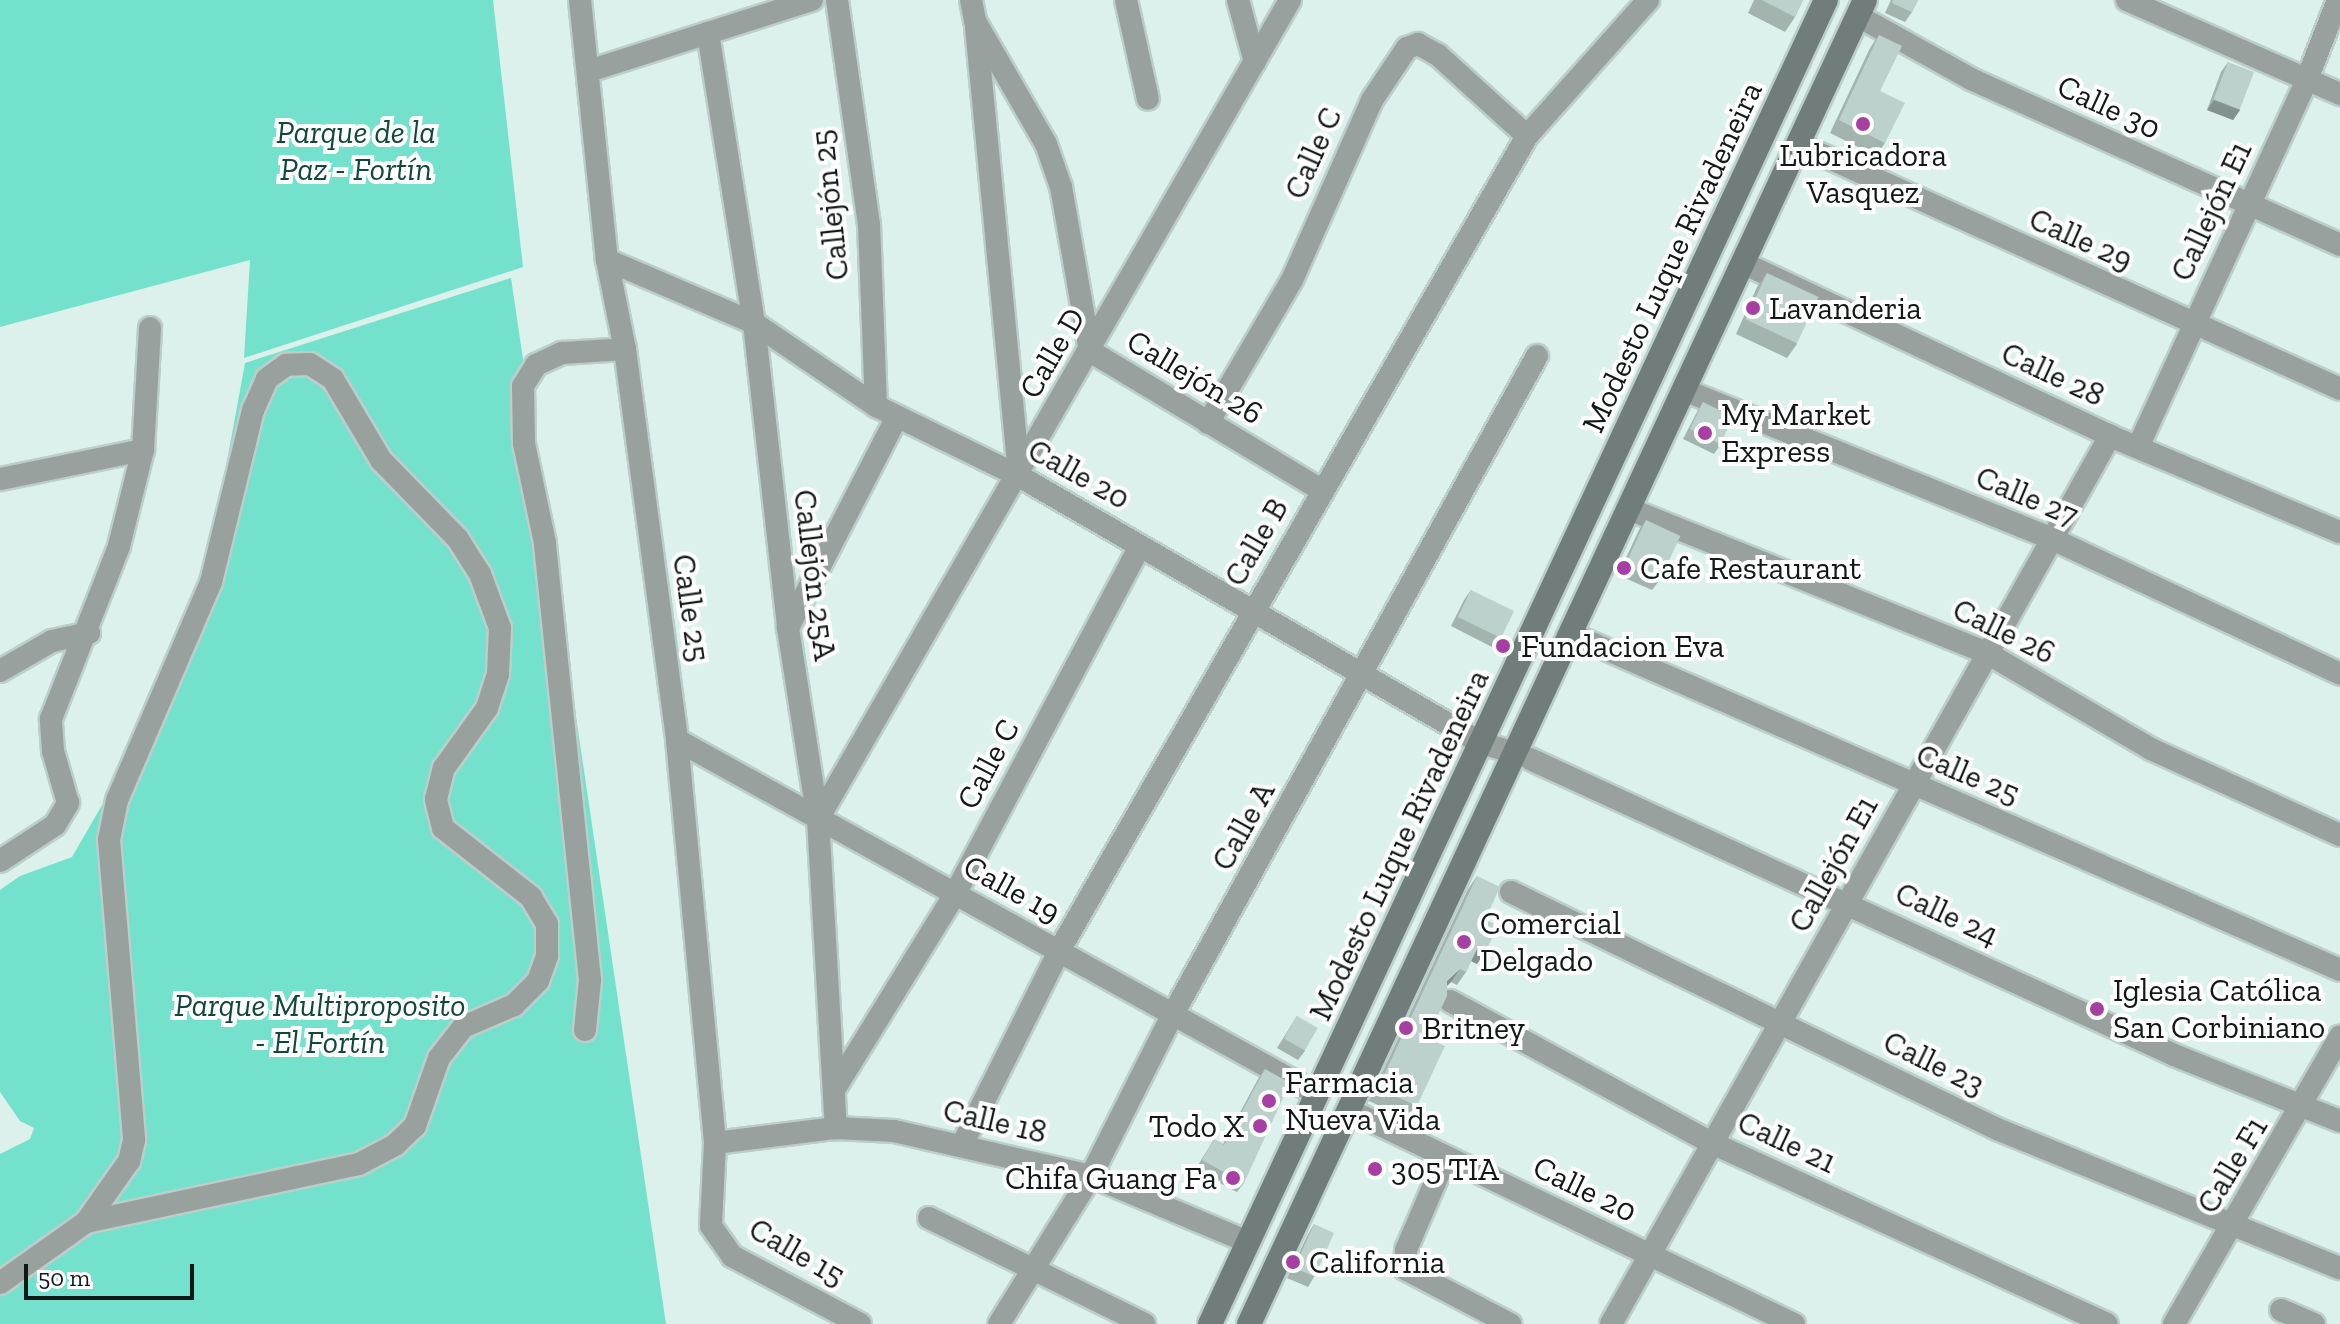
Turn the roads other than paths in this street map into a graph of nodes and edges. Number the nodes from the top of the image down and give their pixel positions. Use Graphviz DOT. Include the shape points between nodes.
graph roads {
  1 [pos="580,0"];
  2 [pos="812,0"];
  3 [pos="837,0"];
  4 [pos="1126,0"];
  5 [pos="1238,0"];
  6 [pos="1290,0"];
  7 [pos="1648,0"];
  8 [pos="1829,0"];
  9 [pos="2127,0"];
  10 [pos="2338,0"];
  11 [pos="1861,8"];
  12 [pos="973,11"];
  13 [pos="708,33"];
  14 [pos="1255,62"];
  15 [pos="589,71"];
  16 [pos="1828,77"];
  17 [pos="2306,82"];
  18 [pos="2340,94"];
  19 [pos="1148,99"];
  20 [pos="1527,136"];
  21 [pos="1798,144"];
  22 [pos="2249,206"];
  23 [pos="2340,245"];
  24 [pos="607,260"];
  25 [pos="1743,263"];
  26 [pos="754,323"];
  27 [pos="2195,324"];
  28 [pos="150,328"];
  29 [pos="625,349"];
  30 [pos="1090,351"];
  31 [pos="1537,356"];
  32 [pos="2340,389"];
  33 [pos="1684,390"];
  34 [pos="876,406"];
  35 [pos="897,417"];
  36 [pos="1208,423"];
  37 [pos="2110,436"];
  38 [pos="2138,447"];
  39 [pos="143,450"];
  40 [pos="1019,476"];
  41 [pos="0,479"];
  42 [pos="1323,491"];
  43 [pos="1629,509"];
  44 [pos="2340,532"];
  45 [pos="2050,538"];
  46 [pos="1140,546"];
  47 [pos="1253,611"];
  48 [pos="788,628"];
  49 [pos="89,633"];
  50 [pos="1571,634"];
  51 [pos="1533,636"];
  52 [pos="1987,653"];
  53 [pos="0,671"];
  54 [pos="2340,674"];
  55 [pos="1365,675"];
  56 [pos="1541,698"];
  57 [pos="677,740"];
  58 [pos="1481,743"];
  59 [pos="1523,756"];
  60 [pos="1914,786"];
  61 [pos="818,819"];
  62 [pos="2340,835"];
  63 [pos="0,861"];
  64 [pos="1416,880"];
  65 [pos="1511,892"];
  66 [pos="955,894"];
  67 [pos="1848,902"];
  68 [pos="1436,925"];
  69 [pos="1059,951"];
  70 [pos="2340,970"];
  71 [pos="1450,1001"];
  72 [pos="1173,1014"];
  73 [pos="1779,1024"];
  74 [pos="585,1030"];
  75 [pos="2340,1036"];
  76 [pos="834,1090"];
  77 [pos="1317,1094"];
  78 [pos="2303,1107"];
  79 [pos="1349,1110"];
  80 [pos="2340,1121"];
  81 [pos="836,1128"];
  82 [pos="715,1143"];
  83 [pos="1712,1143"];
  84 [pos="962,1145"];
  85 [pos="1446,1157"];
  86 [pos="1091,1176"];
  87 [pos="929,1218"];
  88 [pos="86,1222"];
  89 [pos="2233,1225"];
  90 [pos="711,1226"];
  91 [pos="1248,1242"];
  92 [pos="1650,1255"];
  93 [pos="2340,1268"];
  94 [pos="1035,1272"];
  95 [pos="0,1283"];
  96 [pos="2281,1310"];
  97 [pos="860,1324"];
  98 [pos="999,1324"];
  99 [pos="1144,1324"];
  100 [pos="1210,1324"];
  101 [pos="1249,1324"];
  102 [pos="1510,1324"];
  103 [pos="1611,1324"];
  104 [pos="1794,1324"];
  105 [pos="2107,1324"];
  106 [pos="2174,1324"];
  107 [pos="2314,1324"];
  1 -- 15 [label="street, Calle 25"];
  2 -- 13 [label="street"];
  3 -- 34 [label="street, Callejón 25" via="869,224"];
  4 -- 19 [label="street"];
  5 -- 14 [label="street"];
  6 -- 14 [label="street, Calle D"];
  7 -- 20 [label="street, Calle B"];
  8 -- 16 [label="street" via="1819,47"];
  8 -- 51 [label="street, Modesto Luque Rivadeneira"];
  9 -- 17 [label="street"];
  10 -- 17 [label="street, Callejón E1"];
  11 -- 16 [label="street, Modesto Luque Rivadeneira"];
  11 -- 22 [label="street, Calle 30" via="1971,79"];
  12 -- 30 [label="street, Callejón 26" via="1046,144 1061,187"];
  12 -- 40 [label="street, Callejón 26"];
  13 -- 15 [label="street"];
  13 -- 26 [label="street, Callejón 25A"];
  14 -- 30 [label="street, Calle D"];
  15 -- 24 [label="street, Calle 25"];
  16 -- 21 [label="street, Modesto Luque Rivadeneira"];
  17 -- 18 [label="street"];
  17 -- 22 [label="street, Callejón E1"];
  20 -- 36 [label="street, Calle C" via="1438,55 1418,44 1407,48 1372,100 1292,280"];
  20 -- 42 [label="street, Calle B"];
  21 -- 25 [label="street, Modesto Luque Rivadeneira"];
  21 -- 27 [label="street, Calle 29"];
  22 -- 23 [label="street, Calle 30"];
  22 -- 27 [label="street, Callejón E1"];
  24 -- 26 [label="street, Calle 20"];
  24 -- 29 [label="street, Calle 25"];
  25 -- 33 [label="street, Modesto Luque Rivadeneira"];
  25 -- 37 [label="street, Calle 28"];
  26 -- 34 [label="street, Calle 20"];
  26 -- 48 [label="street, Callejón 25A"];
  27 -- 32 [label="street, Calle 29"];
  27 -- 38 [label="street, Callejón E1"];
  28 -- 39 [label="street"];
  29 -- 57 [label="street, Calle 25"];
  29 -- 74 [label="street" via="562,353 536,365 523,386 524,443 545,543 590,980"];
  30 -- 36 [label="street, Callejón 26"];
  30 -- 40 [label="street, Calle D"];
  31 -- 55 [label="street, Calle A"];
  33 -- 43 [label="street, Modesto Luque Rivadeneira"];
  33 -- 45 [label="street, Calle 27"];
  34 -- 35 [label="street, Calle 20"];
  35 -- 40 [label="street, Calle 20"];
  35 -- 48 [label="street"];
  36 -- 42 [label="street, Callejón 26"];
  37 -- 38 [label="street, Calle 28"];
  37 -- 45 [label="street, Callejón E1"];
  38 -- 44 [label="street, Calle 28"];
  39 -- 41 [label="street"];
  39 -- 49 [label="street"];
  40 -- 46 [label="street, Calle 20"];
  40 -- 61 [label="street, Calle D"];
  42 -- 47 [label="street, Calle B"];
  43 -- 50 [label="street, Modesto Luque Rivadeneira"];
  43 -- 52 [label="street, Calle 26"];
  45 -- 52 [label="street, Callejón E1"];
  45 -- 54 [label="street, Calle 27"];
  46 -- 47 [label="street, Calle 20"];
  46 -- 66 [label="street, Calle C"];
  47 -- 55 [label="street, Calle 20"];
  47 -- 69 [label="street, Calle B"];
  48 -- 61 [label="street, Callejón 25A"];
  49 -- 53 [label="street" via="52,641"];
  49 -- 63 [label="street" via="51,719 53,751 68,803 63,814"];
  50 -- 56 [label="street, Modesto Luque Rivadeneira"];
  50 -- 60 [label="street, Calle 25"];
  51 -- 56 [label="street" via="1533,662 1522,687"];
  51 -- 58 [label="street, Modesto Luque Rivadeneira"];
  52 -- 60 [label="street, Callejón E1"];
  52 -- 62 [label="street, Calle 26" via="2151,749"];
  55 -- 58 [label="street, Calle 20"];
  55 -- 72 [label="street, Calle A"];
  56 -- 59 [label="street, Modesto Luque Rivadeneira"];
  57 -- 61 [label="street, Calle 19"];
  57 -- 82 [label="street, Calle 25"];
  58 -- 59 [label="street, Calle 20"];
  58 -- 64 [label="street, Modesto Luque Rivadeneira"];
  59 -- 67 [label="street, Calle 24"];
  59 -- 68 [label="street, Modesto Luque Rivadeneira"];
  60 -- 67 [label="street, Callejón E1"];
  60 -- 70 [label="street, Calle 25"];
  61 -- 66 [label="street, Calle 19"];
  61 -- 76 [label="street, Callejón 25A"];
  64 -- 68 [label="street" via="1435,891 1431,914"];
  64 -- 77 [label="street, Modesto Luque Rivadeneira"];
  65 -- 73 [label="street, Calle 23"];
  66 -- 69 [label="street, Calle 19"];
  66 -- 76 [label="street, Calle C"];
  67 -- 73 [label="street, Callejón E1"];
  67 -- 78 [label="street, Calle 24" via="2174,1055"];
  68 -- 79 [label="street, Modesto Luque Rivadeneira"];
  69 -- 72 [label="street, Calle 19"];
  69 -- 84 [label="street, Calle B"];
  71 -- 83 [label="street, Calle 21"];
  72 -- 77 [label="street, Calle 19"];
  72 -- 86 [label="street, Calle A"];
  73 -- 83 [label="street, Callejón E1"];
  73 -- 89 [label="street, Calle 23" via="1997,1129"];
  75 -- 78 [label="street, Calle F1"];
  76 -- 81 [label="street, Callejón 25A"];
  77 -- 91 [label="street, Modesto Luque Rivadeneira"];
  78 -- 80 [label="street, Calle 24"];
  78 -- 89 [label="street, Calle F1"];
  79 -- 85 [label="street, Calle 20"];
  79 -- 101 [label="street, Modesto Luque Rivadeneira"];
  81 -- 82 [label="street, Calle 18"];
  81 -- 84 [label="street, Calle 18" via="894,1131"];
  82 -- 90 [label="street, Calle 25"];
  83 -- 92 [label="street, Callejón E1"];
  83 -- 105 [label="street, Calle 21"];
  84 -- 86 [label="street, Calle 18"];
  85 -- 92 [label="street, Calle 20"];
  85 -- 102 [label="street" via="1406,1250 1405,1269"];
  86 -- 91 [label="street, Calle 18"];
  86 -- 94 [label="street, Calle A"];
  87 -- 94 [label="street"];
  88 -- 88 [label="street" via="129,1161 134,1140 109,840 117,800 211,582 253,410 267,379 286,365 310,364 333,379 381,460 458,539 480,574 500,628 498,674 487,708 444,768 436,799 443,828 531,897 547,924 547,956 538,981 514,1005 463,1027 439,1058 415,1126 395,1145 359,1164"];
  88 -- 95 [label="street"];
  89 -- 93 [label="street, Calle 23"];
  89 -- 106 [label="street, Calle F1"];
  90 -- 97 [label="street, Calle 15" via="732,1256"];
  91 -- 100 [label="street, Modesto Luque Rivadeneira"];
  92 -- 103 [label="street, Callejón E1"];
  92 -- 104 [label="street, Calle 20"];
  94 -- 98 [label="street, Calle A"];
  94 -- 99 [label="street"];
  96 -- 107 [label="street"];
}
